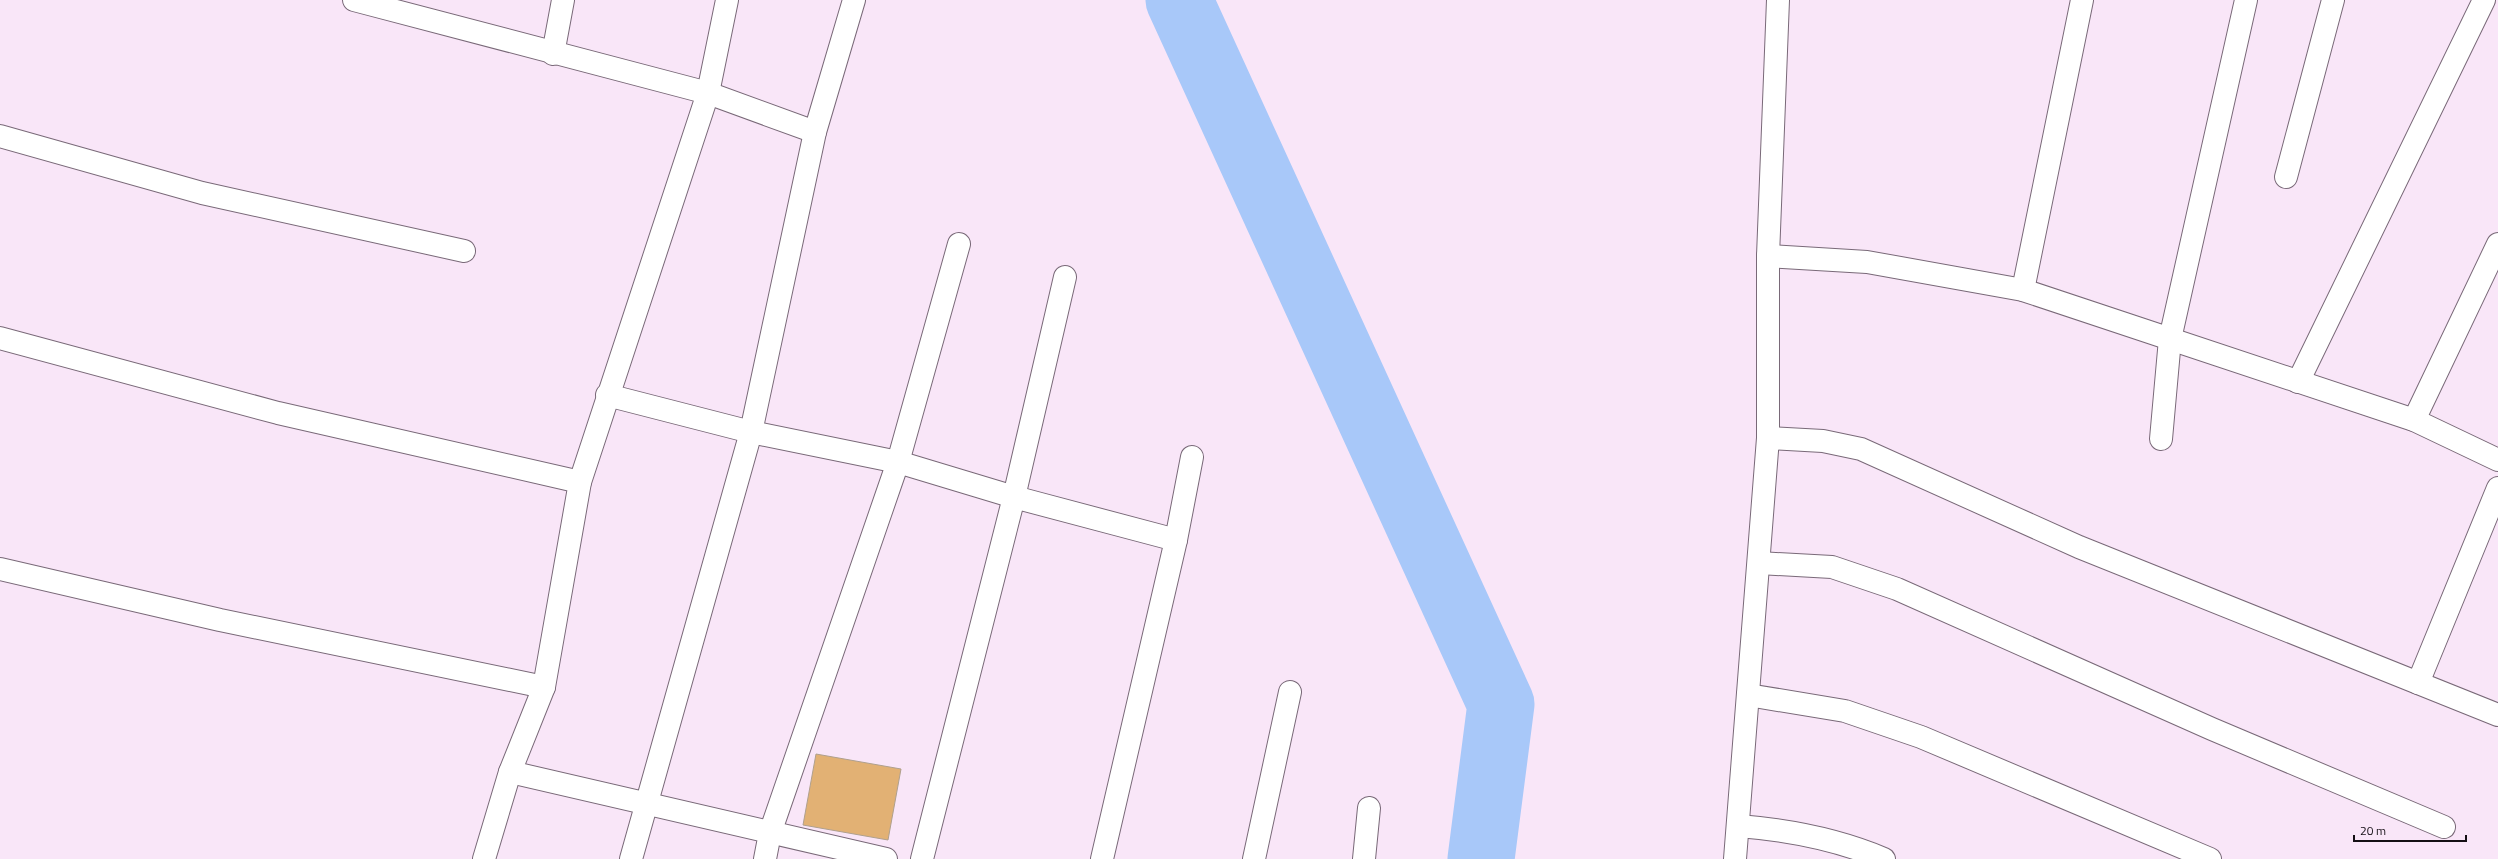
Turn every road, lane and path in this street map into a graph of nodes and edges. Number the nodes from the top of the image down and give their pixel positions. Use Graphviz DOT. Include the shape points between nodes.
graph roads {
  1 [pos="354,0"];
  2 [pos="563,0"];
  3 [pos="727,0"];
  4 [pos="854,0"];
  5 [pos="1778,0"];
  6 [pos="2082,0"];
  7 [pos="2246,0"];
  8 [pos="2333,0"];
  9 [pos="2484,0"];
  10 [pos="554,54"];
  11 [pos="708,93"];
  12 [pos="814,132"];
  13 [pos="0,136"];
  14 [pos="2286,177"];
  15 [pos="959,244"];
  16 [pos="2498,244"];
  17 [pos="464,251"];
  18 [pos="1768,256"];
  19 [pos="1065,277"];
  20 [pos="2023,290"];
  21 [pos="0,338"];
  22 [pos="2170,339"];
  23 [pos="2298,382"];
  24 [pos="607,395"];
  25 [pos="2414,420"];
  26 [pos="751,432"];
  27 [pos="1768,438"];
  28 [pos="2161,439"];
  29 [pos="1192,457"];
  30 [pos="2498,460"];
  31 [pos="898,462"];
  32 [pos="580,482"];
  33 [pos="2498,488"];
  34 [pos="1014,497"];
  35 [pos="1176,540"];
  36 [pos="1759,563"];
  37 [pos="0,569"];
  38 [pos="2418,683"];
  39 [pos="544,687"];
  40 [pos="1290,692"];
  41 [pos="1748,695"];
  42 [pos="2498,715"];
  43 [pos="510,772"];
  44 [pos="646,805"];
  45 [pos="1369,808"];
  46 [pos="1739,826"];
  47 [pos="2444,827"];
  48 [pos="770,833"];
  49 [pos="484,859"];
  50 [pos="631,859"];
  51 [pos="765,859"];
  52 [pos="886,859"];
  53 [pos="922,859"];
  54 [pos="1102,859"];
  55 [pos="1254,859"];
  56 [pos="1364,859"];
  57 [pos="1735,859"];
  58 [pos="1884,859"];
  59 [pos="2210,859"];
  1 -- 10 [label="street"];
  2 -- 10 [label="street"];
  3 -- 11 [label="street"];
  4 -- 12 [label="street"];
  5 -- 18 [label="street"];
  6 -- 20 [label="street"];
  7 -- 22 [label="street"];
  8 -- 14 [label="street"];
  9 -- 23 [label="street"];
  10 -- 11 [label="street"];
  11 -- 12 [label="street"];
  11 -- 24 [label="street"];
  12 -- 26 [label="street"];
  13 -- 17 [label="street" via="202,193"];
  15 -- 31 [label="street"];
  16 -- 25 [label="street"];
  18 -- 20 [label="street" via="1867,262"];
  18 -- 27 [label="street"];
  19 -- 34 [label="street"];
  20 -- 22 [label="street"];
  21 -- 32 [label="street" via="278,413"];
  22 -- 23 [label="street"];
  22 -- 28 [label="street"];
  23 -- 25 [label="street"];
  24 -- 26 [label="street"];
  24 -- 32 [label="street"];
  25 -- 30 [label="street"];
  26 -- 31 [label="street"];
  26 -- 44 [label="street"];
  27 -- 36 [label="street"];
  27 -- 38 [label="street" via="1823,441 1861,449 2079,547"];
  29 -- 35 [label="street"];
  31 -- 34 [label="street"];
  31 -- 48 [label="street"];
  32 -- 39 [label="street"];
  33 -- 38 [label="street"];
  34 -- 35 [label="street"];
  34 -- 53 [label="street"];
  35 -- 54 [label="street"];
  36 -- 41 [label="street"];
  36 -- 47 [label="street" via="1832,567 1897,589 2212,729"];
  37 -- 39 [label="street" via="220,620"];
  38 -- 42 [label="street"];
  39 -- 43 [label="street"];
  40 -- 55 [label="street"];
  41 -- 46 [label="street"];
  41 -- 59 [label="street" via="1845,711 1921,737"];
  43 -- 44 [label="street"];
  43 -- 49 [label="street"];
  44 -- 48 [label="street"];
  44 -- 50 [label="street"];
  45 -- 56 [label="street"];
  46 -- 57 [label="street"];
  46 -- 58 [label="street" via="1785,829 1862,850"];
  48 -- 51 [label="street"];
  48 -- 52 [label="street"];
}
